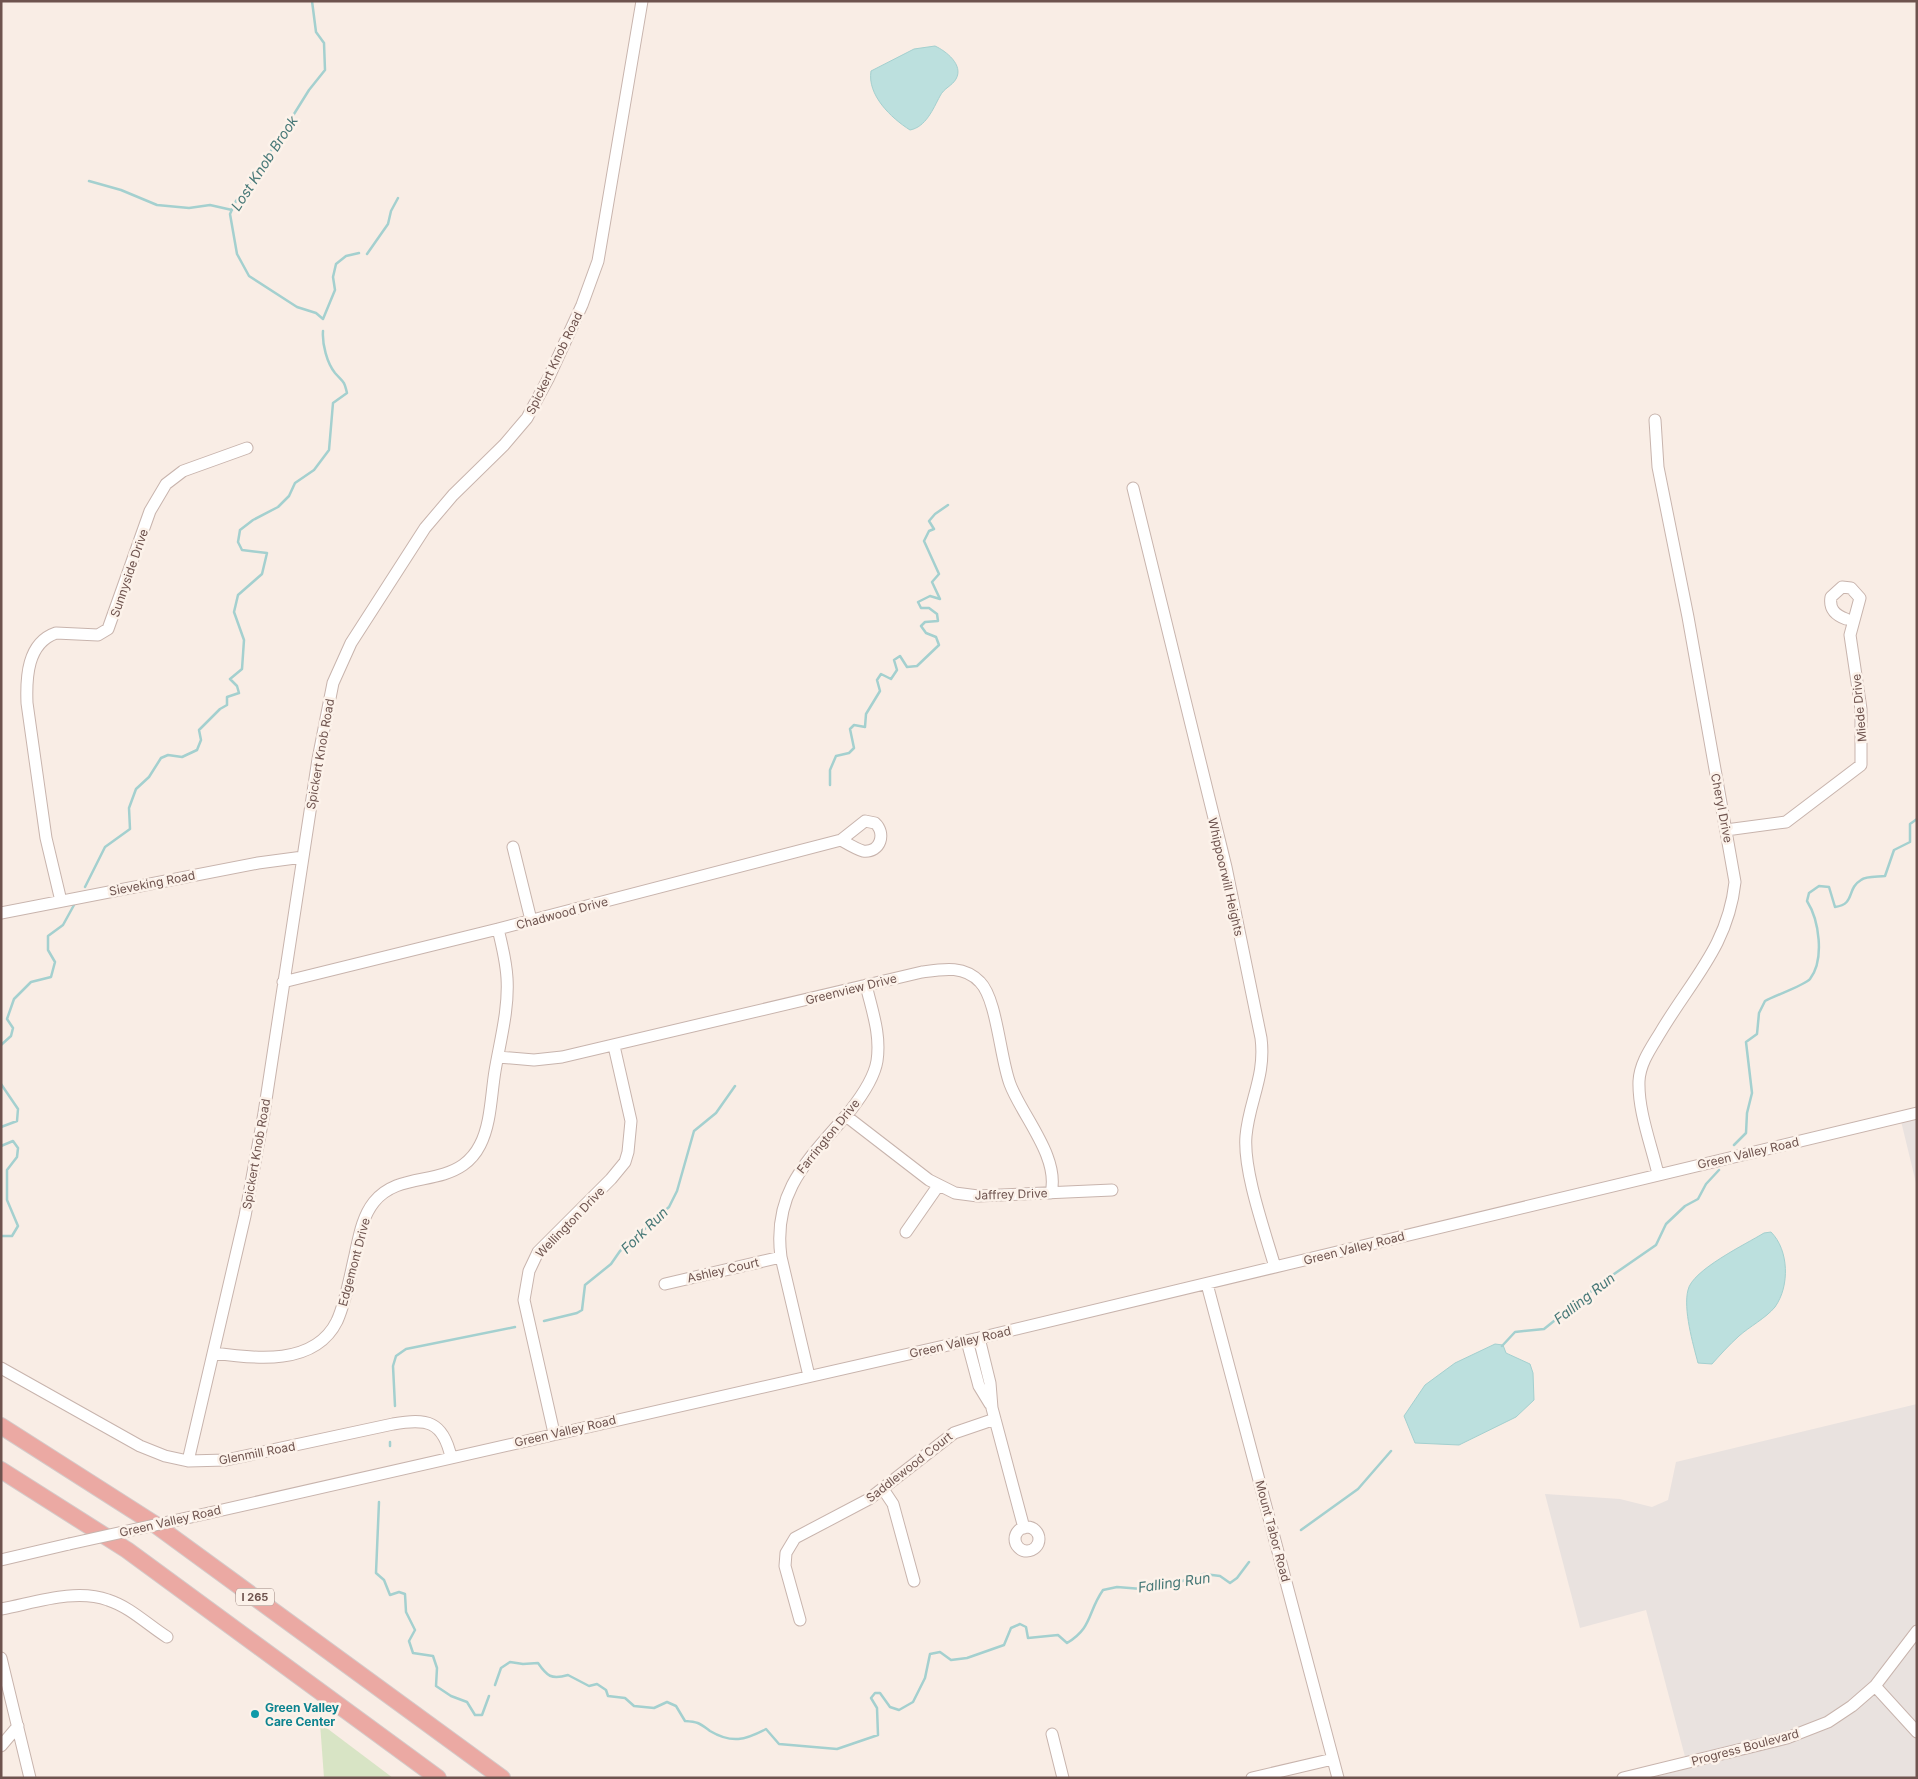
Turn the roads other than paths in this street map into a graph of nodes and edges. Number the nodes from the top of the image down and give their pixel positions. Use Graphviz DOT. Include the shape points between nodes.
graph roads {
  1 [pos="642,1"];
  2 [pos="1655,420"];
  3 [pos="247,448"];
  4 [pos="1133,488"];
  5 [pos="1846,618"];
  6 [pos="1726,830"];
  7 [pos="841,840"];
  8 [pos="513,847"];
  9 [pos="303,857"];
  10 [pos="61,901"];
  11 [pos="1,912"];
  12 [pos="531,920"];
  13 [pos="498,929"];
  14 [pos="283,982"];
  15 [pos="866,985"];
  16 [pos="614,1046"];
  17 [pos="498,1056"];
  18 [pos="1917,1113"];
  19 [pos="846,1116"];
  20 [pos="1658,1174"];
  21 [pos="938,1186"];
  22 [pos="1112,1190"];
  23 [pos="1051,1193"];
  24 [pos="906,1232"];
  25 [pos="781,1257"];
  26 [pos="1275,1268"];
  27 [pos="666,1284"];
  28 [pos="1207,1284"];
  29 [pos="979,1338"];
  30 [pos="967,1341"];
  31 [pos="214,1353"];
  32 [pos="1,1368"];
  33 [pos="809,1376"];
  34 [pos="994,1413"];
  35 [pos="1,1426"];
  36 [pos="554,1433"];
  37 [pos="451,1458"];
  38 [pos="188,1461"];
  39 [pos="1,1470"];
  40 [pos="883,1489"];
  41 [pos="1024,1528"];
  42 [pos="1,1560"];
  43 [pos="914,1581"];
  44 [pos="1,1610"];
  45 [pos="800,1620"];
  46 [pos="1917,1631"];
  47 [pos="167,1637"];
  48 [pos="1,1658"];
  49 [pos="1875,1686"];
  50 [pos="18,1726"];
  51 [pos="1917,1732"];
  52 [pos="1052,1734"];
  53 [pos="1,1746"];
  54 [pos="1333,1759"];
  55 [pos="30,1778"];
  56 [pos="438,1778"];
  57 [pos="502,1778"];
  58 [pos="1063,1778"];
  59 [pos="1252,1778"];
  60 [pos="1338,1778"];
  61 [pos="1623,1778"];
  1 -- 9 [label="street, Spickert Knob Road" via="594,276 527,418 424,528 351,643 333,683 326,712"];
  2 -- 6 [label="street, Cheryl Drive" via="1658,467"];
  3 -- 10 [label="street, Sunnyside Drive" via="182,471 166,484 150,511 108,629 98,635 50,635 39,645 30,661 27,703 46,838"];
  4 -- 26 [label="street, Whippoorwill Heights" via="1226,867 1262,1038 1263,1067 1248,1123 1246,1150"];
  5 -- 6 [label="street, Miede Drive" via="1836,614 1831,606 1831,597 1842,588 1851,588 1860,598 1850,635 1861,709 1861,765 1786,822"];
  6 -- 20 [label="street, Cheryl Drive" via="1735,882 1724,932 1643,1062 1639,1079 1640,1097"];
  7 -- 12 [label="street, Chadwood Drive"];
  8 -- 12 [label="street"];
  9 -- 10 [label="street, Sieveking Road"];
  9 -- 14 [label="street, Spickert Knob Road"];
  10 -- 11 [label="street, Sieveking Road"];
  12 -- 13 [label="street, Chadwood Drive"];
  13 -- 14 [label="street, Chadwood Drive"];
  13 -- 17 [label="street, Edgemont Drive" via="507,988"];
  14 -- 31 [label="street, Spickert Knob Road" via="245,1216"];
  15 -- 16 [label="street, Greenview Drive"];
  15 -- 19 [label="street, Farrington Drive" via="878,1036 877,1062 865,1089"];
  15 -- 23 [label="street, Greenview Drive" via="945,968 966,972 981,983 990,1000 1011,1087 1048,1158"];
  16 -- 17 [label="street, Greenview Drive" via="542,1060"];
  16 -- 36 [label="street, Wellington Drive" via="631,1121 625,1162 538,1252 527,1280 524,1300"];
  17 -- 31 [label="street, Edgemont Drive" via="487,1125 476,1153 454,1170 400,1184 374,1201 361,1228 336,1322 324,1338 302,1351 276,1357 247,1358"];
  18 -- 20 [label="street, Green Valley Road"];
  19 -- 21 [label="street, Jaffrey Drive"];
  19 -- 25 [label="street, Farrington Drive" via="803,1166 789,1189 779,1226"];
  20 -- 26 [label="street, Green Valley Road"];
  21 -- 23 [label="street, Jaffrey Drive" via="954,1193 978,1196"];
  21 -- 24 [label="street"];
  22 -- 23 [label="street, Jaffrey Drive"];
  25 -- 27 [label="street, Ashley Court"];
  25 -- 33 [label="street, Farrington Drive"];
  26 -- 28 [label="street, Green Valley Road"];
  28 -- 29 [label="street, Green Valley Road"];
  28 -- 54 [label="street, Mount Tabor Road"];
  29 -- 30 [label="street, Green Valley Road"];
  29 -- 34 [label="street"];
  30 -- 33 [label="street, Green Valley Road"];
  30 -- 34 [label="street" via="979,1386"];
  31 -- 38 [label="street, Spickert Knob Road"];
  32 -- 38 [label="street, Glenmill Road" via="140,1446"];
  33 -- 36 [label="street, Green Valley Road"];
  34 -- 40 [label="street, Saddlewood Court" via="945,1438"];
  34 -- 41 [label="street"];
  35 -- 57 [label="highway, I 265" via="153,1523"];
  36 -- 37 [label="street, Green Valley Road"];
  37 -- 38 [label="street, Glenmill Road" via="447,1440 441,1431 426,1422 416,1421 234,1458"];
  37 -- 42 [label="street, Green Valley Road, bridge"];
  39 -- 56 [label="highway" via="128,1550"];
  40 -- 43 [label="street" via="893,1504"];
  40 -- 45 [label="street, Saddlewood Court" via="790,1544 785,1566"];
  44 -- 47 [label="street" via="69,1597 94,1596 128,1610"];
  46 -- 49 [label="street, Progress Boulevard"];
  48 -- 50 [label="street"];
  49 -- 51 [label="street"];
  49 -- 61 [label="street, Progress Boulevard" via="1846,1710 1814,1728 1760,1745"];
  50 -- 53 [label="street"];
  50 -- 55 [label="street"];
  52 -- 58 [label="street"];
  54 -- 59 [label="street"];
  54 -- 60 [label="street, Mount Tabor Road"];
}
